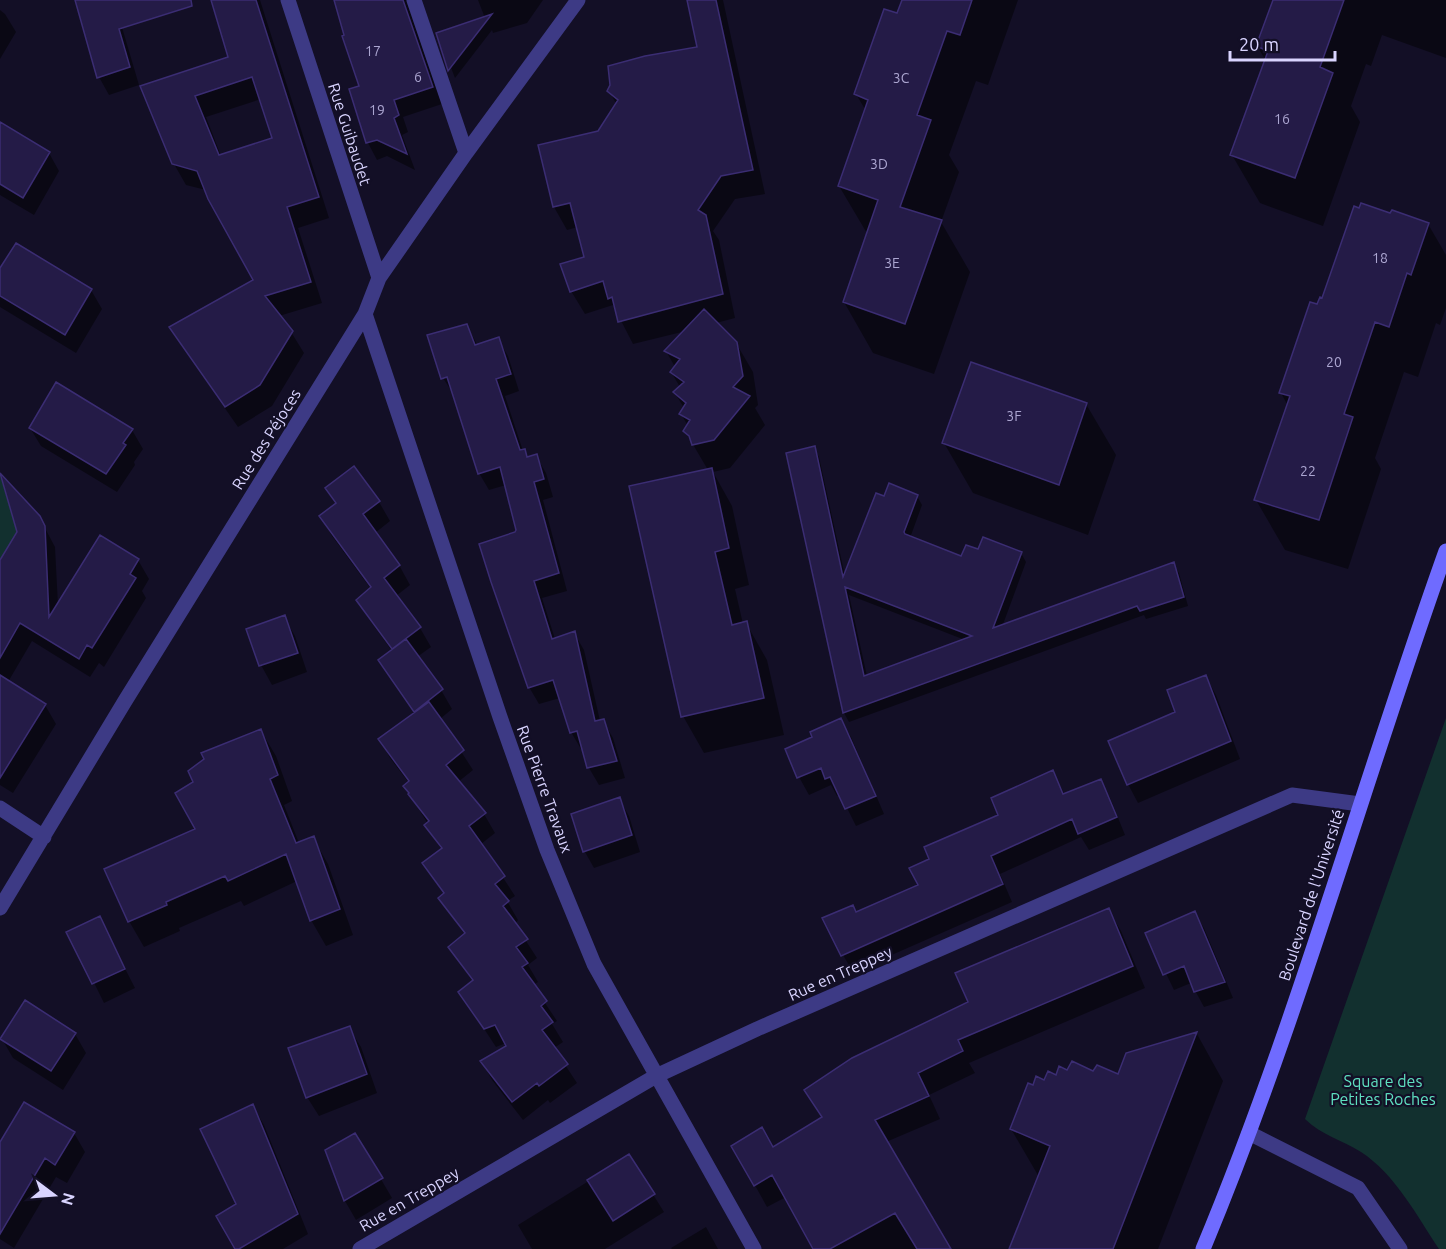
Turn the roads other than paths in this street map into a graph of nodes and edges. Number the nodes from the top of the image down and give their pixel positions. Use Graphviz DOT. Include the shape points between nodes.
graph roads {
  1 [pos="288,0"];
  2 [pos="414,0"];
  3 [pos="578,0"];
  4 [pos="466,153"];
  5 [pos="379,278"];
  6 [pos="364,314"];
  7 [pos="1446,551"];
  8 [pos="1360,804"];
  9 [pos="0,808"];
  10 [pos="44,837"];
  11 [pos="0,908"];
  12 [pos="656,1076"];
  13 [pos="1249,1133"];
  14 [pos="360,1249"];
  15 [pos="754,1249"];
  16 [pos="1203,1249"];
  17 [pos="1400,1249"];
  1 -- 5 [label="street, Rue Guibaudet"];
  2 -- 4 [label="street"];
  3 -- 4 [label="street, Rue des Péjoces"];
  4 -- 5 [label="street, Rue des Péjoces"];
  5 -- 6 [label="street, Rue des Péjoces"];
  6 -- 10 [label="street, Rue des Péjoces"];
  6 -- 12 [label="street, Rue Pierre Travaux" via="547,850 594,964"];
  7 -- 8 [label="main road, Boulevard de l'Université"];
  8 -- 12 [label="street, Rue en Treppey" via="1292,795"];
  8 -- 13 [label="main road, Boulevard de l'Université"];
  9 -- 10 [label="street"];
  10 -- 11 [label="street, Rue des Péjoces"];
  12 -- 14 [label="street, Rue en Treppey"];
  12 -- 15 [label="street, Rue Pierre Travaux"];
  13 -- 16 [label="main road, Boulevard de l'Université"];
  13 -- 17 [label="street" via="1358,1188"];
}
